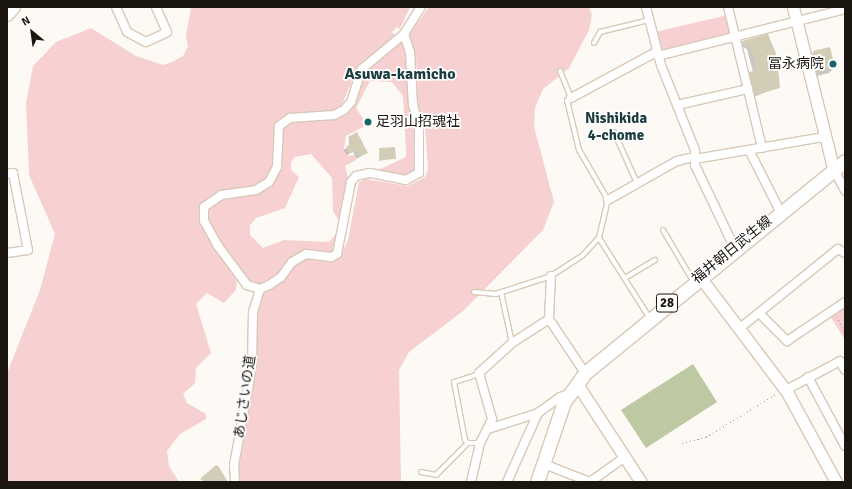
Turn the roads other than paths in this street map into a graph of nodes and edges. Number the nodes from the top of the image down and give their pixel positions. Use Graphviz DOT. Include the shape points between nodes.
graph roads {
  1 [pos="14,7"];
  2 [pos="116,7"];
  3 [pos="156,7"];
  4 [pos="646,7"];
  5 [pos="728,7"];
  6 [pos="792,7"];
  7 [pos="419,8"];
  8 [pos="845,9"];
  9 [pos="7,15"];
  10 [pos="649,20"];
  11 [pos="796,21"];
  12 [pos="404,34"];
  13 [pos="735,37"];
  14 [pos="594,43"];
  15 [pos="657,54"];
  16 [pos="560,71"];
  17 [pos="748,89"];
  18 [pos="571,98"];
  19 [pos="677,105"];
  20 [pos="614,132"];
  21 [pos="824,137"];
  22 [pos="762,148"];
  23 [pos="749,150"];
  24 [pos="695,158"];
  25 [pos="845,161"];
  26 [pos="833,168"];
  27 [pos="7,174"];
  28 [pos="637,183"];
  29 [pos="845,191"];
  30 [pos="608,200"];
  31 [pos="780,212"];
  32 [pos="663,230"];
  33 [pos="599,238"];
  34 [pos="735,248"];
  35 [pos="7,253"];
  36 [pos="845,253"];
  37 [pos="655,260"];
  38 [pos="551,276"];
  39 [pos="625,278"];
  40 [pos="697,280"];
  41 [pos="260,289"];
  42 [pos="474,292"];
  43 [pos="501,292"];
  44 [pos="845,302"];
  45 [pos="759,312"];
  46 [pos="650,318"];
  47 [pos="549,319"];
  48 [pos="740,328"];
  49 [pos="512,343"];
  50 [pos="844,366"];
  51 [pos="585,373"];
  52 [pos="479,374"];
  53 [pos="808,378"];
  54 [pos="577,384"];
  55 [pos="786,390"];
  56 [pos="569,394"];
  57 [pos="538,413"];
  58 [pos="488,429"];
  59 [pos="468,443"];
  60 [pos="480,443"];
  61 [pos="845,446"];
  62 [pos="625,457"];
  63 [pos="544,464"];
  64 [pos="421,472"];
  65 [pos="235,482"];
  66 [pos="471,482"];
  67 [pos="508,482"];
  68 [pos="538,482"];
  69 [pos="641,482"];
  70 [pos="836,482"];
  1 -- 9 [label="street"];
  2 -- 3 [label="street" via="127,32 146,42 167,32"];
  4 -- 10 [label="street"];
  5 -- 13 [label="street"];
  6 -- 11 [label="street"];
  7 -- 12 [label="street"];
  8 -- 11 [label="street"];
  10 -- 14 [label="lane" via="600,32"];
  10 -- 15 [label="street"];
  11 -- 13 [label="street"];
  11 -- 21 [label="street"];
  12 -- 41 [label="street" via="410,52 413,105 419,126 419,173 406,180 370,172 356,176 351,182 337,254 331,257 310,253 300,256 278,280"];
  12 -- 41 [label="street" via="362,69 351,102 344,110 334,115 290,118 279,126 277,167 269,182 256,190 221,195 204,207 204,221 231,266 244,283"];
  13 -- 15 [label="street"];
  13 -- 17 [label="street"];
  15 -- 18 [label="street"];
  15 -- 19 [label="street"];
  16 -- 18 [label="lane"];
  17 -- 19 [label="street"];
  17 -- 22 [label="street"];
  18 -- 30 [label="lane" via="567,100 579,150"];
  19 -- 24 [label="street"];
  20 -- 28 [label="lane"];
  21 -- 22 [label="street"];
  21 -- 26 [label="street"];
  22 -- 23 [label="street"];
  23 -- 24 [label="street"];
  23 -- 31 [label="street"];
  24 -- 28 [label="street" via="677,160"];
  24 -- 34 [label="street" via="695,165"];
  25 -- 26 [label="main road, 福井朝日武生線 / 28"];
  26 -- 29 [label="street"];
  26 -- 31 [label="main road, 福井朝日武生線 / 28"];
  27 -- 35 [label="street" via="13,173 28,250"];
  28 -- 30 [label="street"];
  30 -- 33 [label="lane"];
  31 -- 34 [label="main road, 福井朝日武生線 / 28"];
  32 -- 40 [label="lane"];
  33 -- 38 [label="lane" via="582,256"];
  33 -- 39 [label="lane"];
  34 -- 40 [label="main road, 福井朝日武生線 / 28"];
  36 -- 45 [label="street" via="838,249"];
  37 -- 39 [label="lane"];
  38 -- 43 [label="lane"];
  38 -- 47 [label="street"];
  39 -- 46 [label="lane"];
  40 -- 46 [label="main road, 福井朝日武生線 / 28"];
  40 -- 48 [label="street"];
  41 -- 65 [label="street, あじさいの道" via="253,312 252,368 233,472"];
  42 -- 43 [label="lane"];
  43 -- 49 [label="lane"];
  44 -- 45 [label="street" via="784,341"];
  45 -- 48 [label="street"];
  46 -- 51 [label="main road, 福井朝日武生線 / 28"];
  47 -- 49 [label="street"];
  47 -- 51 [label="street"];
  48 -- 55 [label="street"];
  49 -- 52 [label="street"];
  50 -- 53 [label="street" via="840,361"];
  51 -- 54 [label="main road, 福井朝日武生線 / 28"];
  52 -- 58 [label="street" via="491,412"];
  52 -- 59 [label="lane" via="454,382"];
  53 -- 55 [label="street"];
  53 -- 61 [label="street"];
  54 -- 56 [label="main road, 福井朝日武生線 / 28"];
  54 -- 62 [label="street"];
  55 -- 70 [label="street"];
  56 -- 57 [label="street" via="560,396"];
  56 -- 63 [label="main road, 福井朝日武生線 / 28"];
  57 -- 58 [label="street"];
  57 -- 67 [label="street"];
  58 -- 60 [label="street"];
  59 -- 60 [label="lane"];
  59 -- 64 [label="lane" via="436,475"];
  60 -- 66 [label="street"];
  62 -- 63 [label="street" via="590,482"];
  62 -- 69 [label="street"];
  63 -- 68 [label="main road, 福井朝日武生線 / 28"];
}
